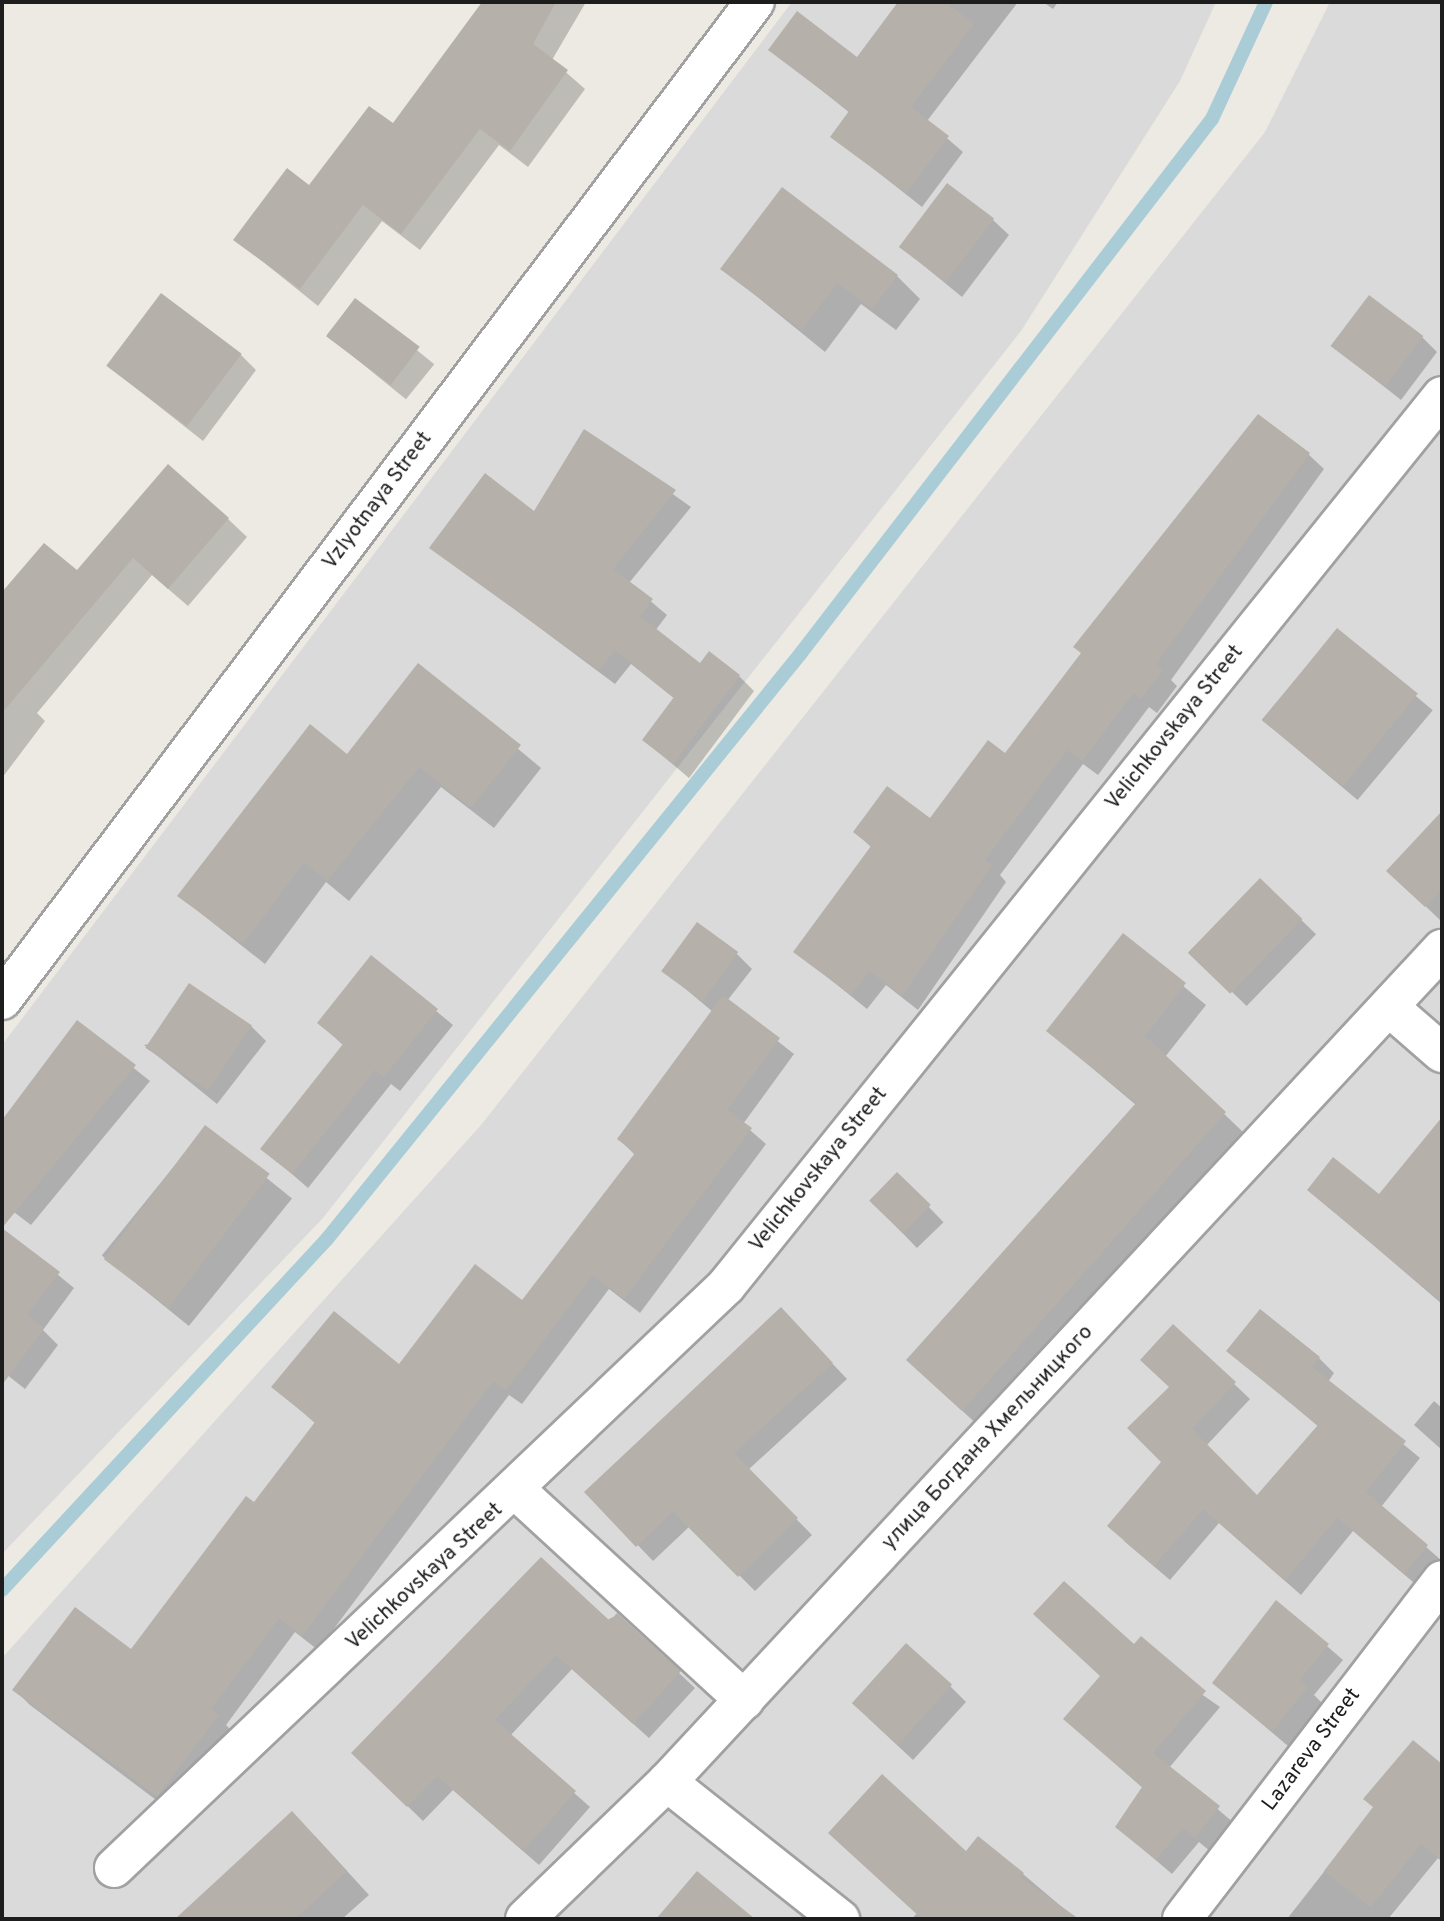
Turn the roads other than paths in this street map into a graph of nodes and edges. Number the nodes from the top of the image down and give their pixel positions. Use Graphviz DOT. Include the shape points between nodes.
graph roads {
  1 [pos="755,2"];
  2 [pos="1435,420"];
  3 [pos="1442,949"];
  4 [pos="2,1000"];
  5 [pos="1389,1007"];
  6 [pos="1442,1053"];
  7 [pos="517,1491"];
  8 [pos="1442,1580"];
  9 [pos="744,1700"];
  10 [pos="667,1782"];
  11 [pos="114,1868"];
  12 [pos="525,1919"];
  13 [pos="840,1919"];
  14 [pos="1182,1919"];
  1 -- 4 [label="street, Vzlyotnaya Street"];
  2 -- 7 [label="street, Velichkovskaya Street" via="726,1286"];
  3 -- 5 [label="street, улица Богдана Хмельницкого"];
  5 -- 6 [label="street"];
  5 -- 9 [label="street, улица Богдана Хмельницкого"];
  7 -- 9 [label="street"];
  7 -- 11 [label="street, Velichkovskaya Street"];
  8 -- 14 [label="street, Lazareva Street"];
  9 -- 10 [label="street, улица Богдана Хмельницкого"];
  10 -- 12 [label="street, улица Богдана Хмельницкого"];
  10 -- 13 [label="street"];
}
